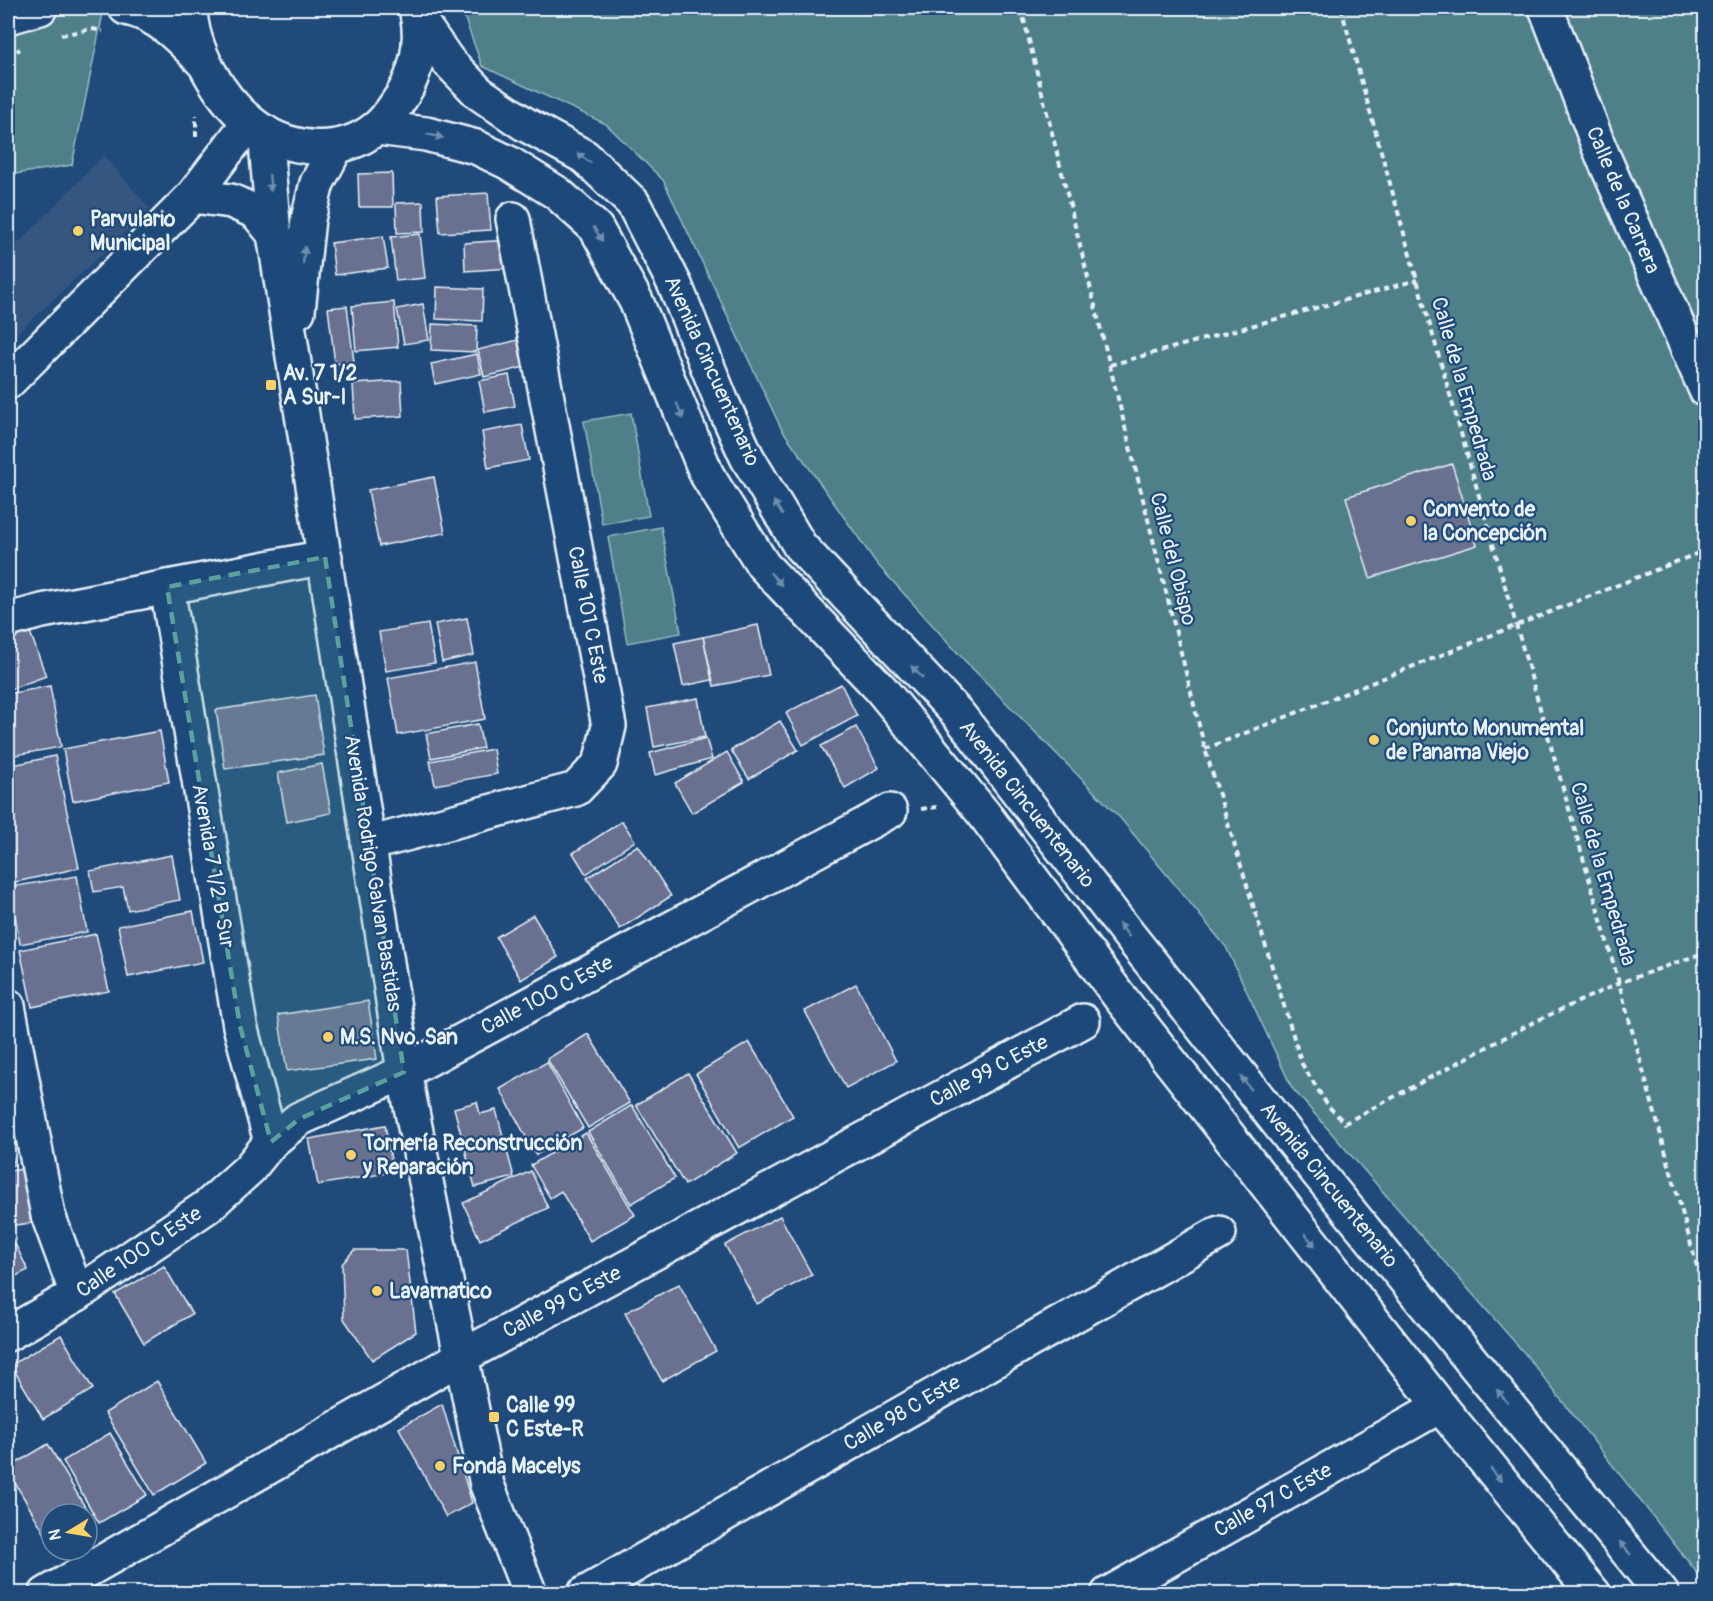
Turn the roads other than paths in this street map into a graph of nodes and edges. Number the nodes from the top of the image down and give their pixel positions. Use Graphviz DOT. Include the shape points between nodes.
graph roads {
  1 [pos="40,8"];
  2 [pos="190,8"];
  3 [pos="1546,8"];
  4 [pos="417,13"];
  5 [pos="8,17"];
  6 [pos="120,20"];
  7 [pos="206,65"];
  8 [pos="257,127"];
  9 [pos="377,128"];
  10 [pos="336,147"];
  11 [pos="193,196"];
  12 [pos="513,219"];
  13 [pos="274,234"];
  14 [pos="293,355"];
  15 [pos="8,382"];
  16 [pos="1706,390"];
  17 [pos="325,557"];
  18 [pos="167,587"];
  19 [pos="8,620"];
  20 [pos="890,811"];
  21 [pos="368,844"];
  22 [pos="8,1006"];
  23 [pos="1083,1021"];
  24 [pos="404,1072"];
  25 [pos="271,1142"];
  26 [pos="1219,1233"];
  27 [pos="77,1294"];
  28 [pos="8,1334"];
  29 [pos="463,1356"];
  30 [pos="1440,1406"];
  31 [pos="1156,1581"];
  32 [pos="46,1593"];
  33 [pos="530,1593"];
  34 [pos="584,1593"];
  35 [pos="1107,1593"];
  36 [pos="1594,1593"];
  37 [pos="1662,1593"];
  1 -- 5 [label="street"];
  2 -- 7 [label="street" via="196,41"];
  3 -- 16 [label="street, Calle de la Carrera" via="1599,147"];
  4 -- 9 [label="street" via="420,47 414,71 400,99"];
  37 -- 4 [label="street, Avenida Cincuentenario, one-way" via="1251,1089 958,714 800,546 747,457 675,285 633,203 585,157 479,93 448,61"];
  6 -- 7 [label="street" via="135,9 159,21"];
  7 -- 8 [label="street" via="215,82"];
  8 -- 10 [label="street" via="303,147"];
  8 -- 11 [label="street"];
  8 -- 13 [label="street, Avenida Rodrigo Galvan Bastidas, one-way"];
  9 -- 10 [label="street"];
  9 -- 30 [label="street, Avenida Cincuentenario, one-way" via="426,134 476,147 557,193 596,228 636,301 707,475 763,565 880,688 984,814 1119,996"];
  14 -- 10 [label="street, Avenida Rodrigo Galvan Bastidas, one-way" via="308,219 317,183"];
  11 -- 13 [label="street" via="231,201 256,212"];
  11 -- 15 [label="street"];
  12 -- 21 [label="street, Calle 101 C Este" via="609,726 600,764 576,789"];
  13 -- 14 [label="street, Avenida Rodrigo Galvan Bastidas"];
  14 -- 17 [label="street, Avenida Rodrigo Galvan Bastidas"];
  17 -- 18 [label="street"];
  17 -- 21 [label="street, Avenida Rodrigo Galvan Bastidas"];
  18 -- 19 [label="street"];
  18 -- 25 [label="street, Avenida 7 1/2 B Sur" via="240,1026"];
  20 -- 24 [label="street, Calle 100 C Este"];
  21 -- 24 [label="street, Avenida Rodrigo Galvan Bastidas"];
  22 -- 27 [label="street" via="48,1215"];
  23 -- 29 [label="street, Calle 99 C Este"];
  24 -- 25 [label="street, Calle 100 C Este" via="298,1119"];
  24 -- 29 [label="street, Avenida Rodrigo Galvan Bastidas"];
  25 -- 27 [label="street, Calle 100 C Este" via="249,1169 208,1206"];
  26 -- 34 [label="street, Calle 98 C Este"];
  27 -- 28 [label="street, Calle 100 C Este"];
  29 -- 32 [label="street, Calle 99 C Este"];
  29 -- 33 [label="street, Avenida Rodrigo Galvan Bastidas" via="487,1485"];
  30 -- 31 [label="street, Calle 97 C Este"];
  30 -- 36 [label="street, Avenida Cincuentenario, one-way"];
  31 -- 35 [label="street, Calle 97 C Este"];
}
